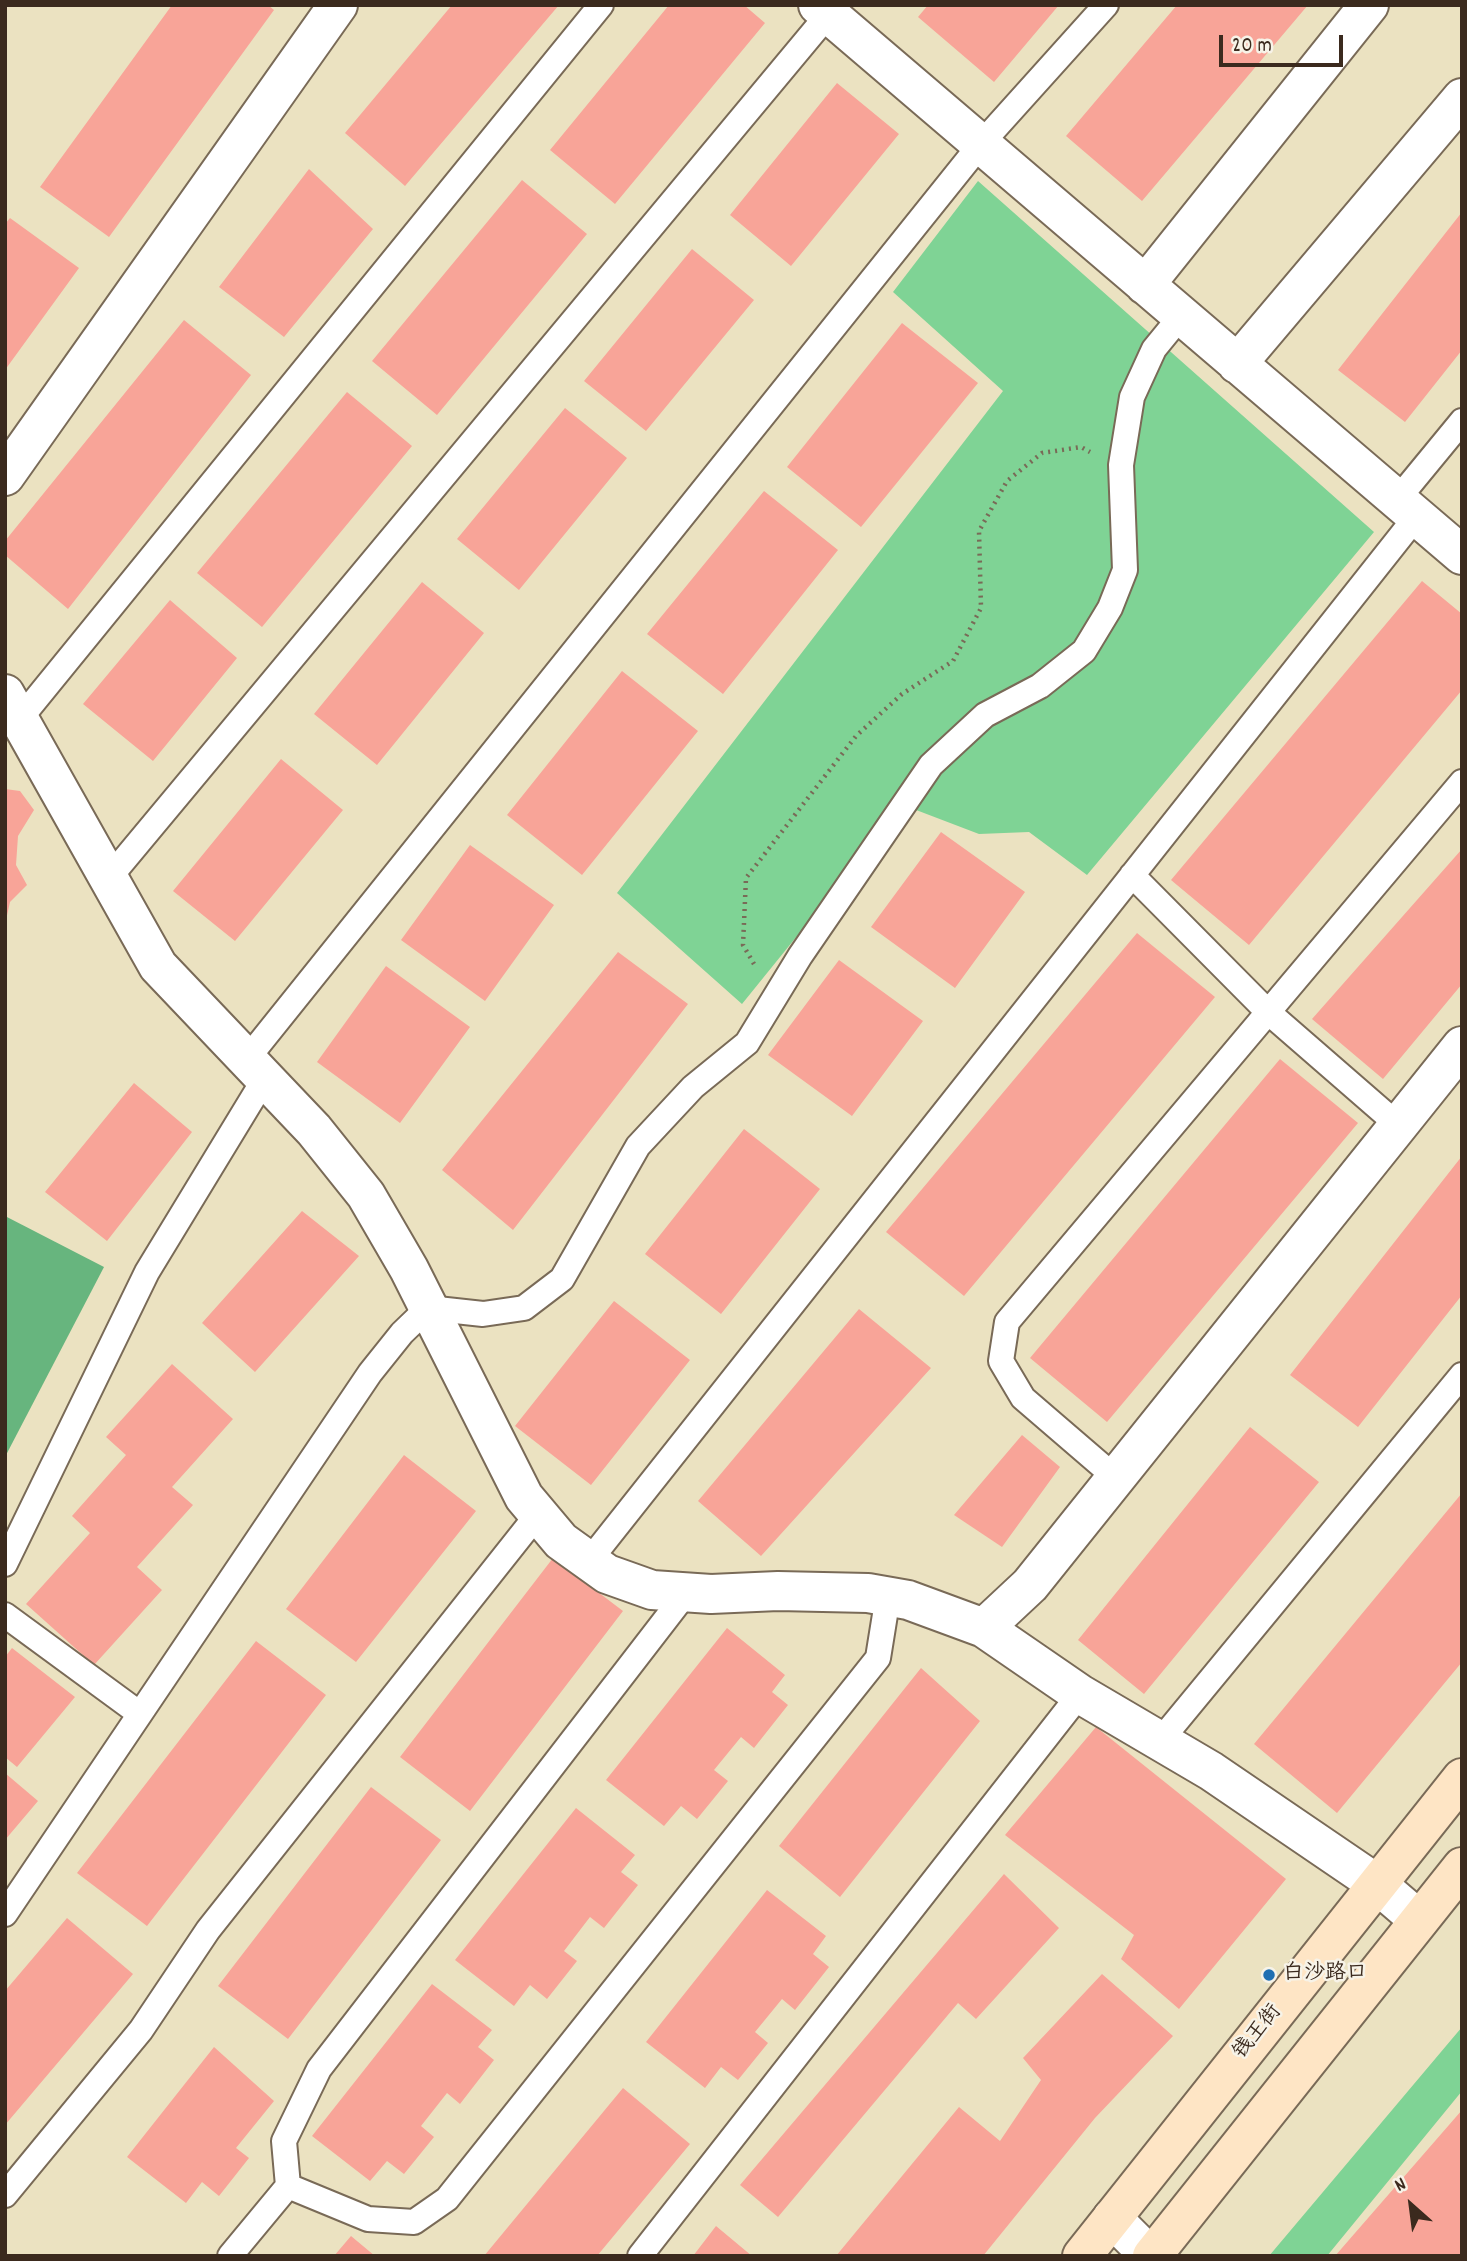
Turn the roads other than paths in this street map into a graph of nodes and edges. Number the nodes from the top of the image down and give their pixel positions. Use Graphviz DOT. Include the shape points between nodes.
graph roads {
  1 [pos="338,5"];
  2 [pos="601,5"];
  3 [pos="1106,5"];
  4 [pos="1369,5"];
  5 [pos="827,8"];
  6 [pos="1462,98"];
  7 [pos="980,145"];
  8 [pos="1145,285"];
  9 [pos="1181,316"];
  10 [pos="1237,364"];
  11 [pos="1462,421"];
  12 [pos="5,476"];
  13 [pos="1407,508"];
  14 [pos="1462,555"];
  15 [pos="12,707"];
  16 [pos="1462,782"];
  17 [pos="1132,875"];
  18 [pos="109,878"];
  19 [pos="1268,1012"];
  20 [pos="1462,1046"];
  21 [pos="256,1068"];
  22 [pos="1398,1125"];
  23 [pos="428,1308"];
  24 [pos="1462,1375"];
  25 [pos="1116,1478"];
  26 [pos="538,1514"];
  27 [pos="589,1561"];
  28 [pos="5,1564"];
  29 [pos="686,1593"];
  30 [pos="888,1596"];
  31 [pos="5,1615"];
  32 [pos="984,1628"];
  33 [pos="1080,1694"];
  34 [pos="140,1714"];
  35 [pos="1160,1741"];
  36 [pos="1462,1778"];
  37 [pos="1462,1867"];
  38 [pos="1377,1884"];
  39 [pos="5,1914"];
  40 [pos="1419,1920"];
  41 [pos="288,2186"];
  42 [pos="5,2195"];
  43 [pos="1112,2218"];
  44 [pos="230,2256"];
  45 [pos="640,2256"];
  46 [pos="1082,2256"];
  47 [pos="1151,2256"];
  1 -- 12 [label="street"];
  2 -- 15 [label="lane"];
  3 -- 7 [label="lane"];
  4 -- 8 [label="street"];
  5 -- 7 [label="street"];
  5 -- 18 [label="lane"];
  6 -- 10 [label="street"];
  7 -- 8 [label="street"];
  7 -- 21 [label="lane"];
  8 -- 9 [label="street"];
  9 -- 10 [label="street"];
  9 -- 23 [label="lane" via="1154,349 1132,397 1121,466 1125,570 1110,608 1084,651 1040,686 985,715 931,765 800,956 747,1043 693,1087 638,1146 562,1279 524,1308 483,1314"];
  10 -- 13 [label="street"];
  11 -- 13 [label="lane"];
  13 -- 14 [label="street"];
  13 -- 17 [label="lane"];
  15 -- 18 [label="street"];
  16 -- 19 [label="lane"];
  17 -- 19 [label="lane"];
  17 -- 27 [label="lane"];
  18 -- 21 [label="street" via="158,966"];
  19 -- 22 [label="lane"];
  19 -- 25 [label="lane" via="1007,1322 1001,1361 1023,1398"];
  20 -- 22 [label="street"];
  21 -- 23 [label="street" via="366,1195"];
  21 -- 28 [label="lane" via="147,1272"];
  22 -- 25 [label="street"];
  23 -- 26 [label="street" via="510,1473"];
  23 -- 34 [label="lane" via="370,1373"];
  24 -- 35 [label="lane"];
  25 -- 32 [label="street" via="1030,1586"];
  26 -- 27 [label="street" via="561,1541"];
  26 -- 42 [label="lane" via="208,1930 141,2030"];
  27 -- 29 [label="street" via="607,1574 652,1590"];
  29 -- 30 [label="street"];
  29 -- 41 [label="lane" via="319,2069 284,2141"];
  30 -- 32 [label="street"];
  30 -- 41 [label="lane" via="877,1658 447,2199 414,2222 368,2219"];
  31 -- 34 [label="lane"];
  32 -- 33 [label="street"];
  33 -- 35 [label="street"];
  33 -- 45 [label="lane"];
  34 -- 39 [label="lane"];
  35 -- 38 [label="street"];
  36 -- 38 [label="main road, 钱王街"];
  37 -- 40 [label="main road"];
  38 -- 40 [label="street"];
  38 -- 43 [label="main road, 钱王街"];
  40 -- 47 [label="main road"];
  41 -- 44 [label="lane"];
  43 -- 46 [label="main road, 钱王街"];
  43 -- 47 [label="street"];
}
